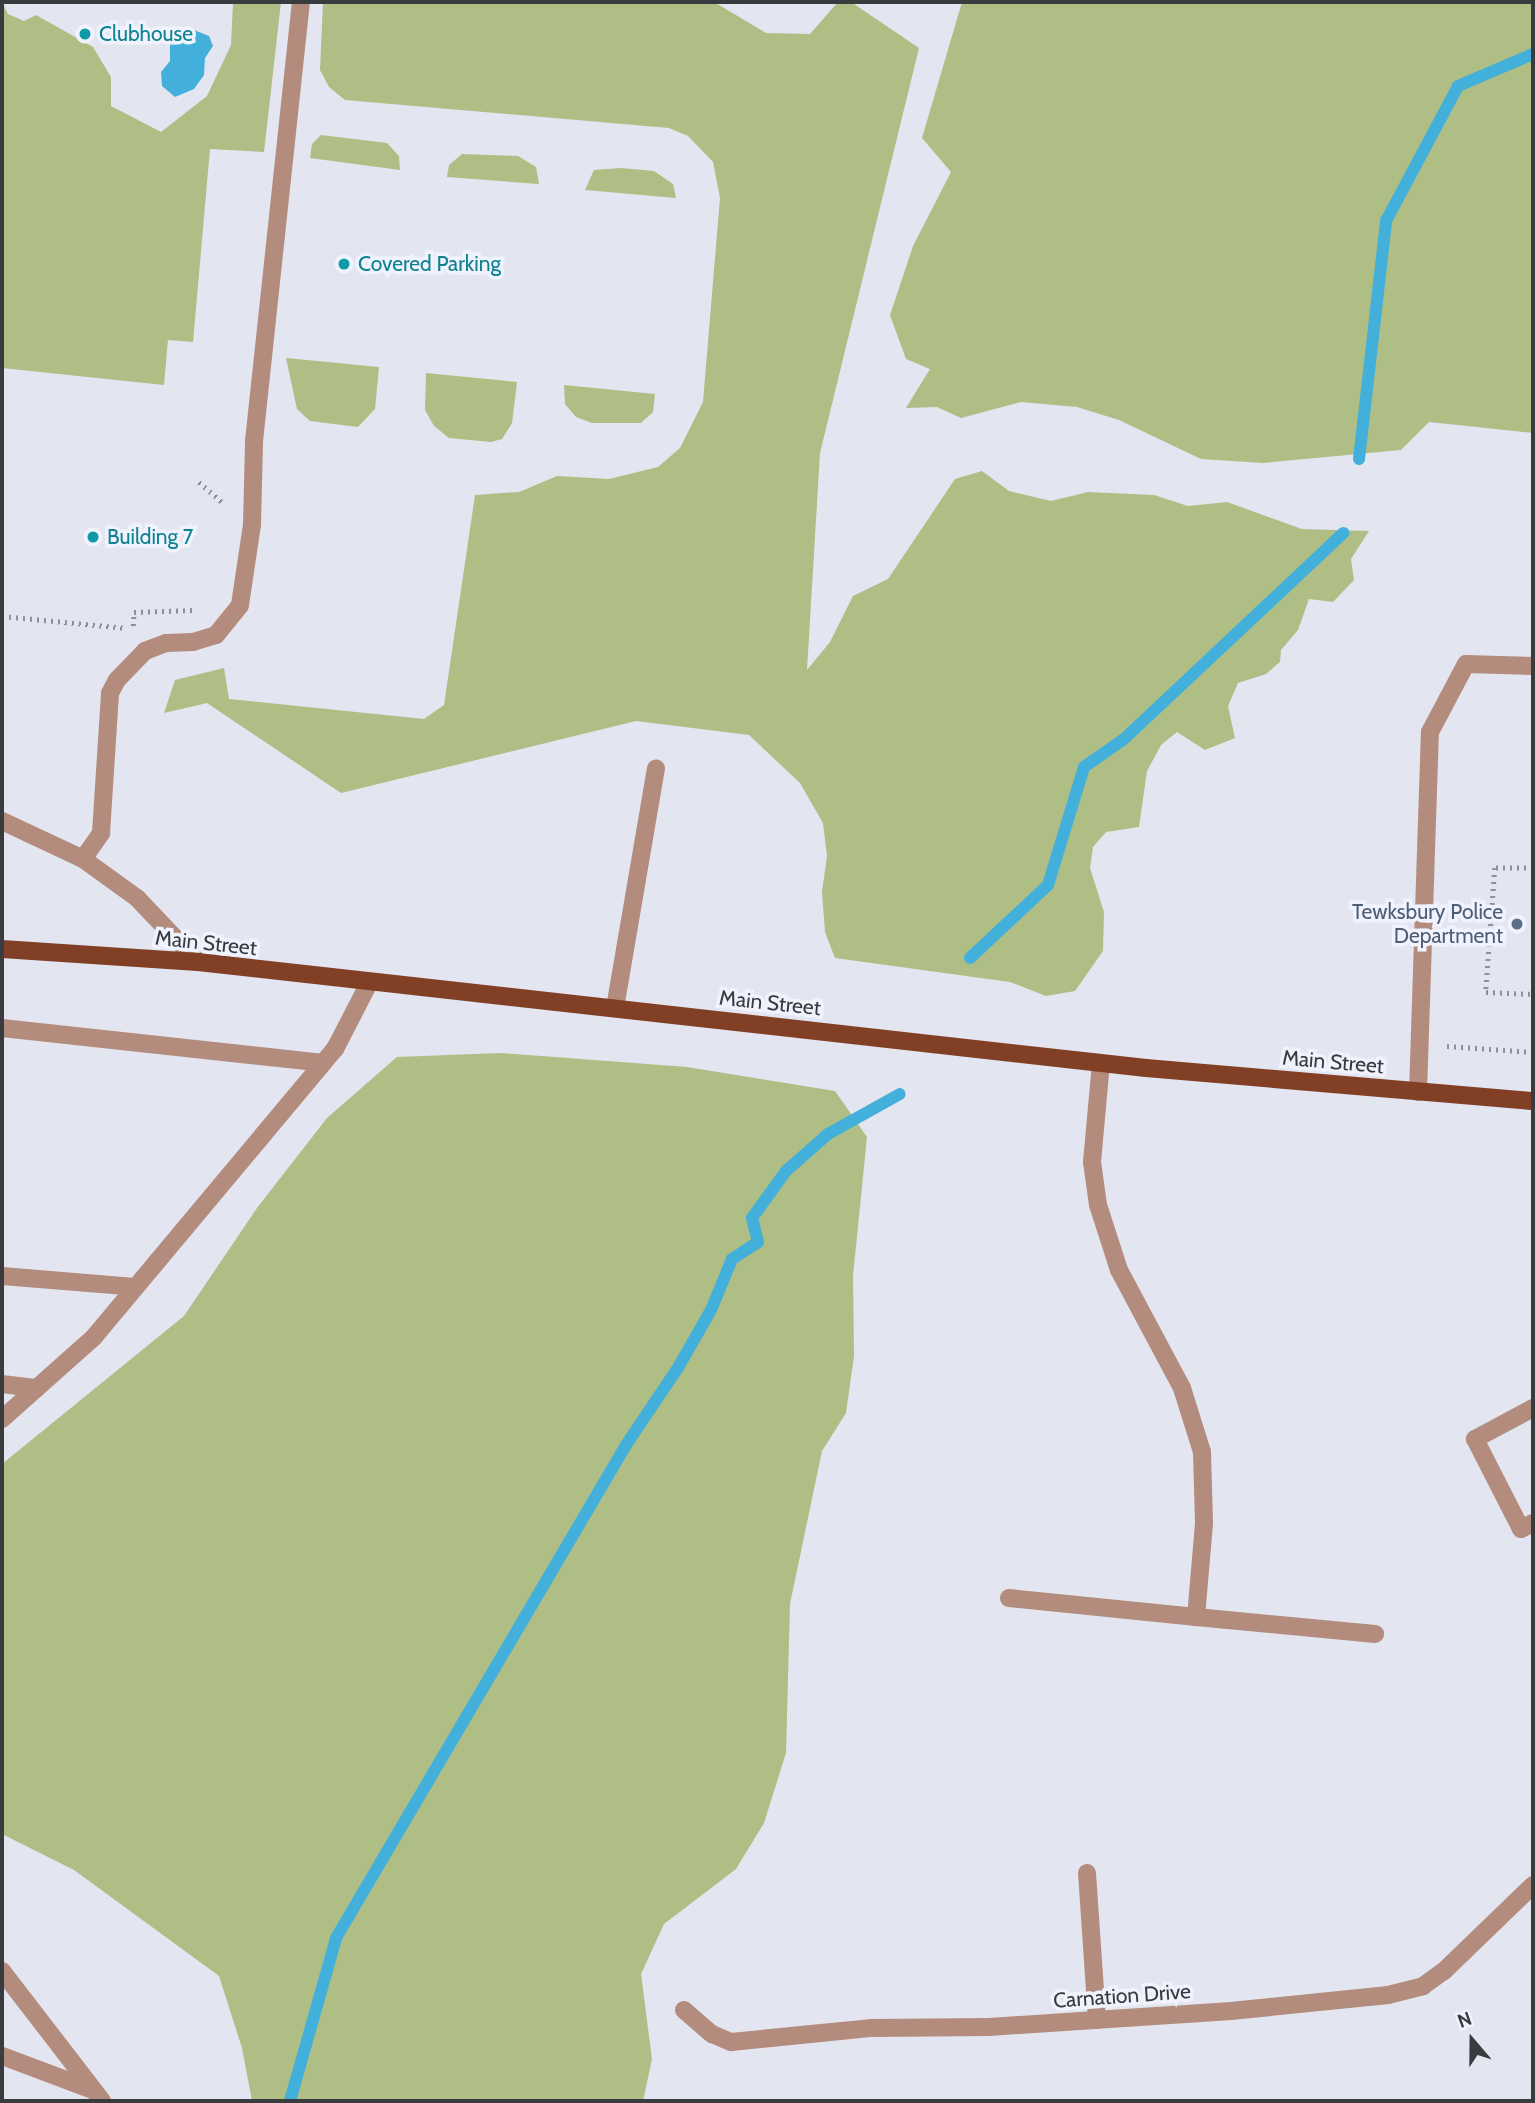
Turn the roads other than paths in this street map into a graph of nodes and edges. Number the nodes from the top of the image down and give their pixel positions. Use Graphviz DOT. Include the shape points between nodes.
graph roads {
  1 [pos="301,2"];
  2 [pos="1533,666"];
  3 [pos="656,768"];
  4 [pos="2,821"];
  5 [pos="83,859"];
  6 [pos="2,949"];
  7 [pos="198,962"];
  8 [pos="369,984"];
  9 [pos="615,1008"];
  10 [pos="2,1028"];
  11 [pos="323,1063"];
  12 [pos="1101,1063"];
  13 [pos="1418,1092"];
  14 [pos="1533,1101"];
  15 [pos="2,1276"];
  16 [pos="135,1287"];
  17 [pos="2,1384"];
  18 [pos="37,1388"];
  19 [pos="1533,1408"];
  20 [pos="2,1419"];
  21 [pos="1533,1523"];
  22 [pos="1009,1598"];
  23 [pos="1196,1617"];
  24 [pos="1375,1634"];
  25 [pos="1087,1873"];
  26 [pos="1533,1885"];
  27 [pos="2,1970"];
  28 [pos="684,2010"];
  29 [pos="1097,2020"];
  30 [pos="2,2056"];
  31 [pos="97,2096"];
  1 -- 5 [label="street" via="254,441 252,525 240,605 216,635 145,651 117,680 110,693 101,833"];
  2 -- 13 [label="street" via="1466,664 1430,732"];
  3 -- 9 [label="street"];
  4 -- 5 [label="street"];
  5 -- 7 [label="street" via="137,898"];
  6 -- 7 [label="main road, Main Street"];
  7 -- 8 [label="main road, Main Street"];
  8 -- 9 [label="main road, Main Street"];
  8 -- 11 [label="street"];
  9 -- 12 [label="main road, Main Street"];
  10 -- 11 [label="street"];
  11 -- 16 [label="street"];
  12 -- 13 [label="main road, Main Street"];
  12 -- 23 [label="street" via="1092,1162 1098,1205 1119,1270 1182,1388 1202,1452 1204,1523"];
  13 -- 14 [label="main road, Main Street"];
  15 -- 16 [label="street"];
  16 -- 18 [label="street" via="94,1337"];
  17 -- 18 [label="street"];
  18 -- 20 [label="street"];
  19 -- 21 [label="street" via="1475,1439 1521,1529"];
  22 -- 23 [label="street"];
  23 -- 24 [label="street"];
  25 -- 29 [label="street"];
  26 -- 29 [label="street, Carnation Drive" via="1423,1986 1323,2002"];
  27 -- 31 [label="street"];
  28 -- 29 [label="street, Carnation Drive" via="712,2034 731,2042 872,2028 989,2028"];
  30 -- 31 [label="street"];
}
